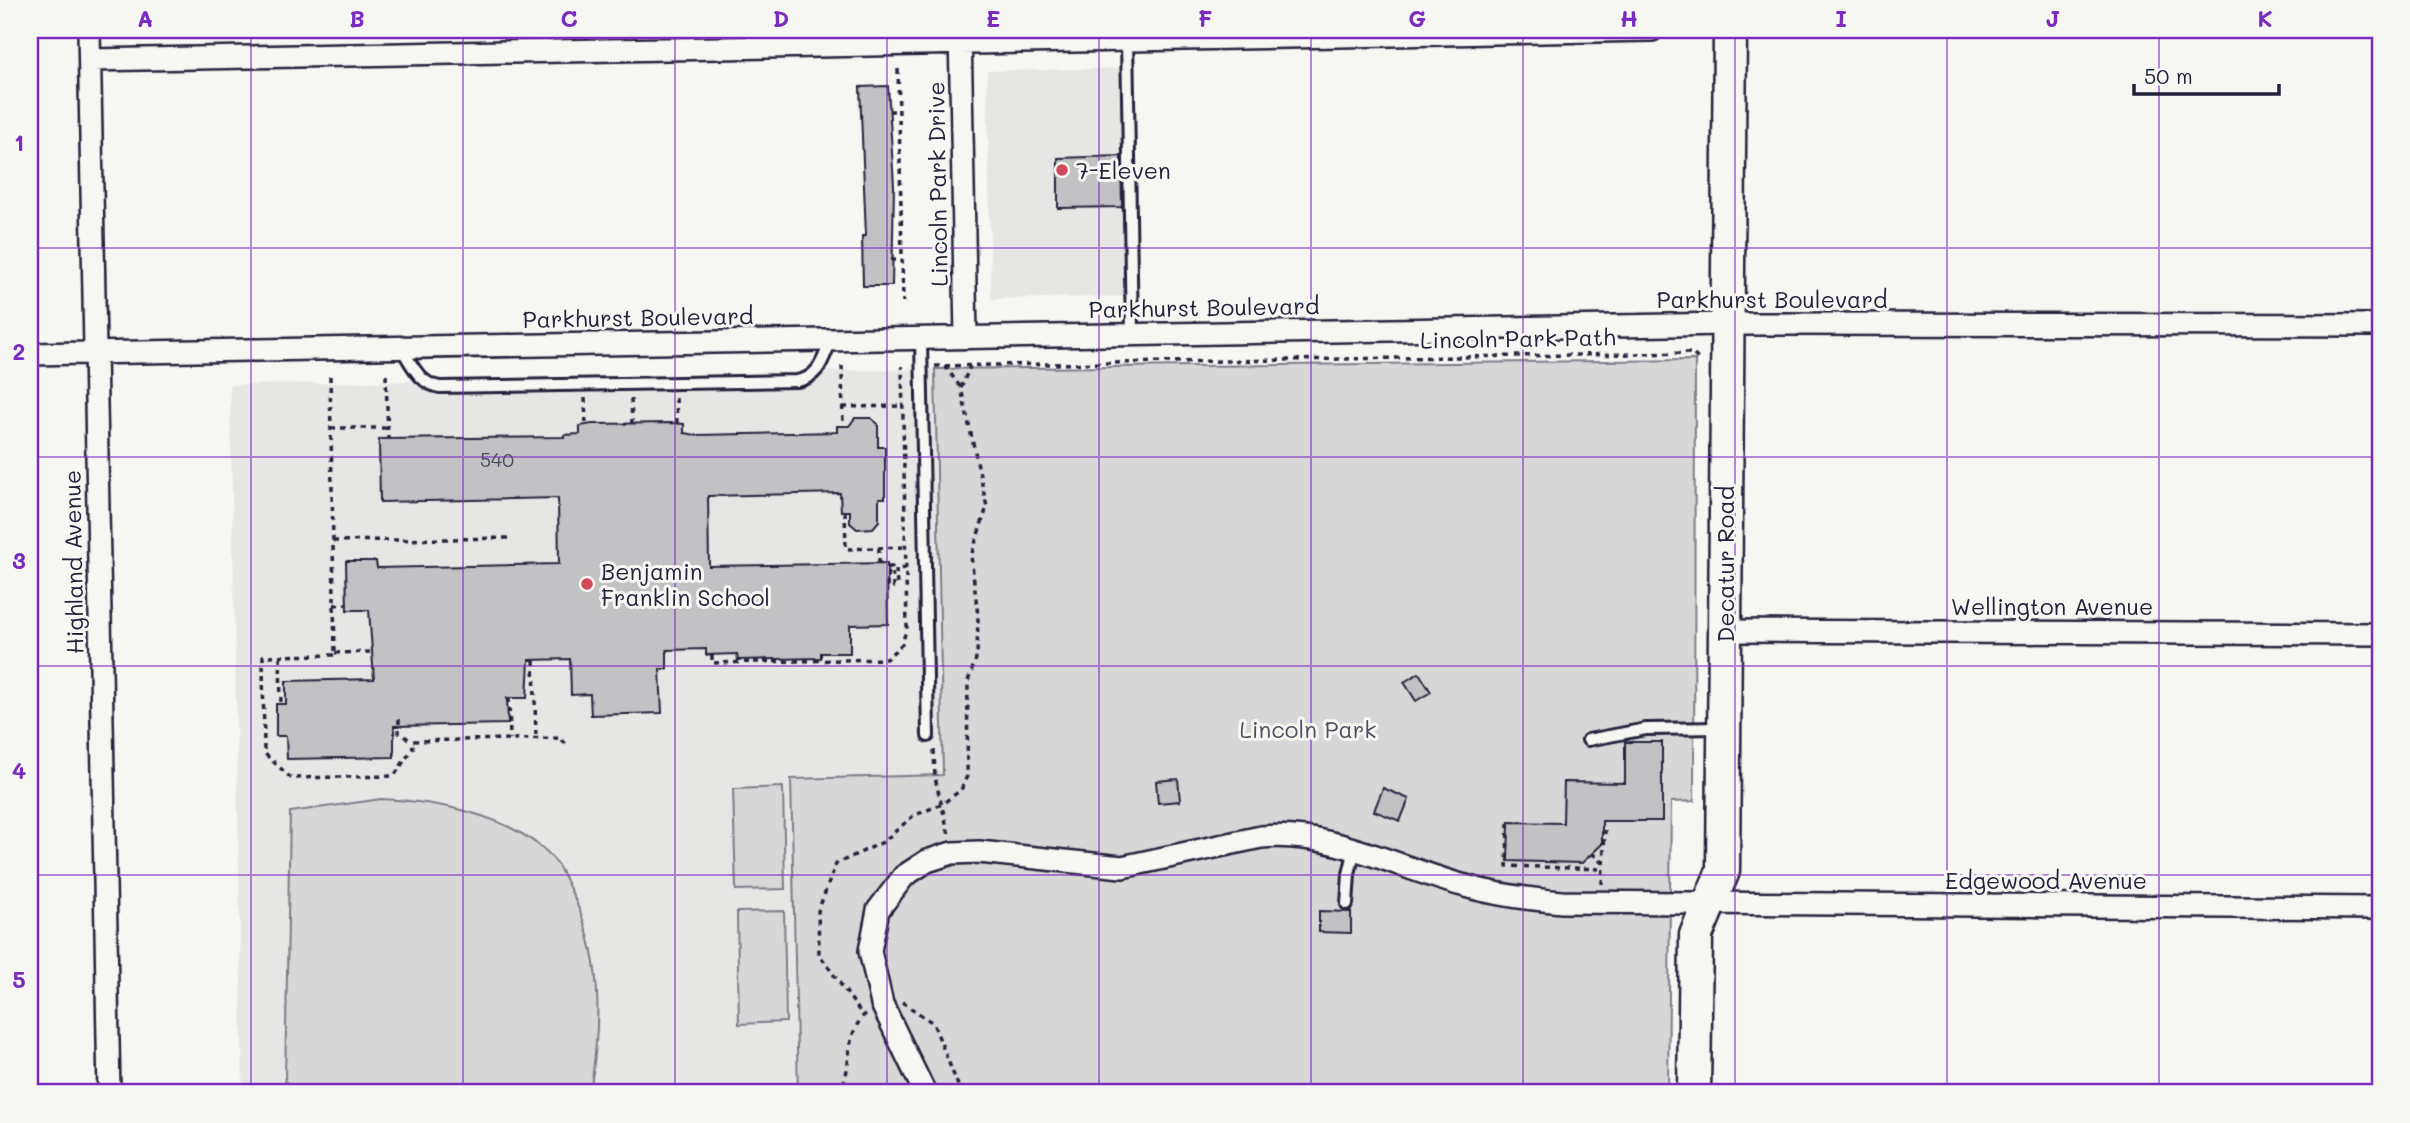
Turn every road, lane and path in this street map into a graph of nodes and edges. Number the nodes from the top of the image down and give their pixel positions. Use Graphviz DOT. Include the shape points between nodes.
graph roads {
  1 [pos="89,30"];
  2 [pos="1652,30"];
  3 [pos="1730,30"];
  4 [pos="960,36"];
  5 [pos="1127,39"];
  6 [pos="90,60"];
  7 [pos="898,69"];
  8 [pos="889,111"];
  9 [pos="899,111"];
  10 [pos="891,161"];
  11 [pos="900,161"];
  12 [pos="894,209"];
  13 [pos="901,210"];
  14 [pos="891,260"];
  15 [pos="902,260"];
  16 [pos="903,302"];
  17 [pos="1727,324"];
  18 [pos="2380,325"];
  19 [pos="1132,334"];
  20 [pos="966,337"];
  21 [pos="921,338"];
  22 [pos="831,340"];
  23 [pos="401,348"];
  24 [pos="95,353"];
  25 [pos="30,354"];
  26 [pos="842,366"];
  27 [pos="902,366"];
  28 [pos="930,366"];
  29 [pos="945,366"];
  30 [pos="970,366"];
  31 [pos="1705,371"];
  32 [pos="386,375"];
  33 [pos="330,376"];
  34 [pos="961,388"];
  35 [pos="676,396"];
  36 [pos="631,397"];
  37 [pos="585,398"];
  38 [pos="902,406"];
  39 [pos="843,407"];
  40 [pos="632,424"];
  41 [pos="677,424"];
  42 [pos="586,426"];
  43 [pos="843,426"];
  44 [pos="331,428"];
  45 [pos="388,428"];
  46 [pos="388,439"];
  47 [pos="845,511"];
  48 [pos="508,538"];
  49 [pos="333,541"];
  50 [pos="905,547"];
  51 [pos="879,548"];
  52 [pos="879,563"];
  53 [pos="906,568"];
  54 [pos="887,587"];
  55 [pos="334,604"];
  56 [pos="347,604"];
  57 [pos="1724,631"];
  58 [pos="2380,634"];
  59 [pos="374,652"];
  60 [pos="335,653"];
  61 [pos="712,655"];
  62 [pos="280,656"];
  63 [pos="534,660"];
  64 [pos="509,698"];
  65 [pos="281,704"];
  66 [pos="399,719"];
  67 [pos="1726,728"];
  68 [pos="928,736"];
  69 [pos="536,738"];
  70 [pos="510,739"];
  71 [pos="1588,740"];
  72 [pos="412,741"];
  73 [pos="567,746"];
  74 [pos="935,763"];
  75 [pos="942,804"];
  76 [pos="1508,823"];
  77 [pos="1605,830"];
  78 [pos="950,844"];
  79 [pos="1355,848"];
  80 [pos="1592,853"];
  81 [pos="1602,866"];
  82 [pos="1601,892"];
  83 [pos="1347,904"];
  84 [pos="1711,904"];
  85 [pos="2380,908"];
  86 [pos="882,1004"];
  87 [pos="863,1016"];
  88 [pos="109,1093"];
  89 [pos="839,1093"];
  90 [pos="925,1093"];
  91 [pos="961,1093"];
  92 [pos="1694,1093"];
  1 -- 6 [label="street, Highland Avenue"];
  2 -- 5 [label="street"];
  3 -- 17 [label="street, Decatur Road"];
  4 -- 5 [label="street"];
  4 -- 6 [label="street"];
  4 -- 20 [label="street, Lincoln Park Drive"];
  5 -- 19 [label="lane"];
  6 -- 24 [label="street, Highland Avenue"];
  7 -- 9 [label="path"];
  8 -- 9 [label="path"];
  9 -- 11 [label="path"];
  10 -- 11 [label="path"];
  11 -- 13 [label="path"];
  12 -- 13 [label="path"];
  13 -- 15 [label="path"];
  14 -- 15 [label="path"];
  15 -- 16 [label="path"];
  17 -- 18 [label="street, Parkhurst Boulevard"];
  17 -- 19 [label="street, Parkhurst Boulevard"];
  17 -- 57 [label="street, Decatur Road"];
  19 -- 20 [label="street, Parkhurst Boulevard"];
  20 -- 21 [label="street, Parkhurst Boulevard"];
  21 -- 22 [label="street, Parkhurst Boulevard"];
  21 -- 68 [label="lane"];
  22 -- 23 [label="street, Parkhurst Boulevard"];
  22 -- 23 [label="lane" via="819,369 805,380 743,382 440,387 419,377"];
  23 -- 24 [label="street, Parkhurst Boulevard"];
  24 -- 25 [label="street, Parkhurst Boulevard"];
  24 -- 88 [label="street, Highland Avenue"];
  26 -- 39 [label="path"];
  27 -- 38 [label="path"];
  28 -- 29 [label="path, Lincoln Park Path"];
  29 -- 30 [label="path, Lincoln Park Path"];
  29 -- 34 [label="path"];
  30 -- 31 [label="path, Lincoln Park Path" via="1692,353"];
  30 -- 34 [label="path"];
  32 -- 45 [label="path"];
  33 -- 44 [label="path"];
  34 -- 75 [label="path" via="987,507 971,556 978,616 977,656 968,681 967,776 961,790"];
  35 -- 41 [label="path"];
  36 -- 40 [label="path"];
  37 -- 42 [label="path"];
  38 -- 39 [label="path"];
  38 -- 50 [label="path"];
  39 -- 43 [label="path"];
  44 -- 45 [label="path"];
  44 -- 49 [label="path"];
  45 -- 46 [label="path"];
  47 -- 51 [label="path" via="846,549"];
  48 -- 49 [label="path"];
  49 -- 55 [label="path"];
  50 -- 51 [label="path"];
  50 -- 53 [label="path"];
  51 -- 52 [label="path"];
  53 -- 54 [label="path" via="896,569 897,586 893,586 892,567 888,568"];
  53 -- 61 [label="path" via="906,635 886,659 712,663"];
  55 -- 56 [label="path"];
  55 -- 60 [label="path"];
  57 -- 58 [label="street, Wellington Avenue"];
  57 -- 67 [label="street, Decatur Road"];
  59 -- 60 [label="path"];
  60 -- 62 [label="path"];
  62 -- 65 [label="path"];
  62 -- 72 [label="path" via="263,656 264,753 291,778 394,776 413,748"];
  63 -- 69 [label="path"];
  64 -- 70 [label="path"];
  66 -- 72 [label="path" via="399,733"];
  67 -- 71 [label="lane" via="1646,729"];
  67 -- 84 [label="street, Decatur Road" via="1723,871"];
  69 -- 70 [label="path"];
  69 -- 73 [label="path" via="561,738"];
  70 -- 72 [label="path"];
  74 -- 75 [label="path"];
  75 -- 78 [label="path"];
  75 -- 87 [label="path" via="913,816 883,842 836,864 818,911 819,954"];
  76 -- 81 [label="path" via="1507,866"];
  77 -- 81 [label="path"];
  79 -- 83 [label="lane"];
  79 -- 84 [label="street, Edgewood Avenue" via="1461,885 1525,899"];
  79 -- 86 [label="street, Edgewood Avenue" via="1331,840 1284,835 1122,867 979,852 952,853 927,861 904,876 878,910 870,951"];
  80 -- 81 [label="path"];
  81 -- 82 [label="path"];
  84 -- 85 [label="street, Edgewood Avenue"];
  84 -- 92 [label="street, Decatur Road" via="1696,935"];
  86 -- 87 [label="path"];
  86 -- 90 [label="street, Edgewood Avenue"];
  86 -- 91 [label="path" via="905,1001 933,1023"];
  87 -- 89 [label="path" via="851,1032 849,1075"];
}
